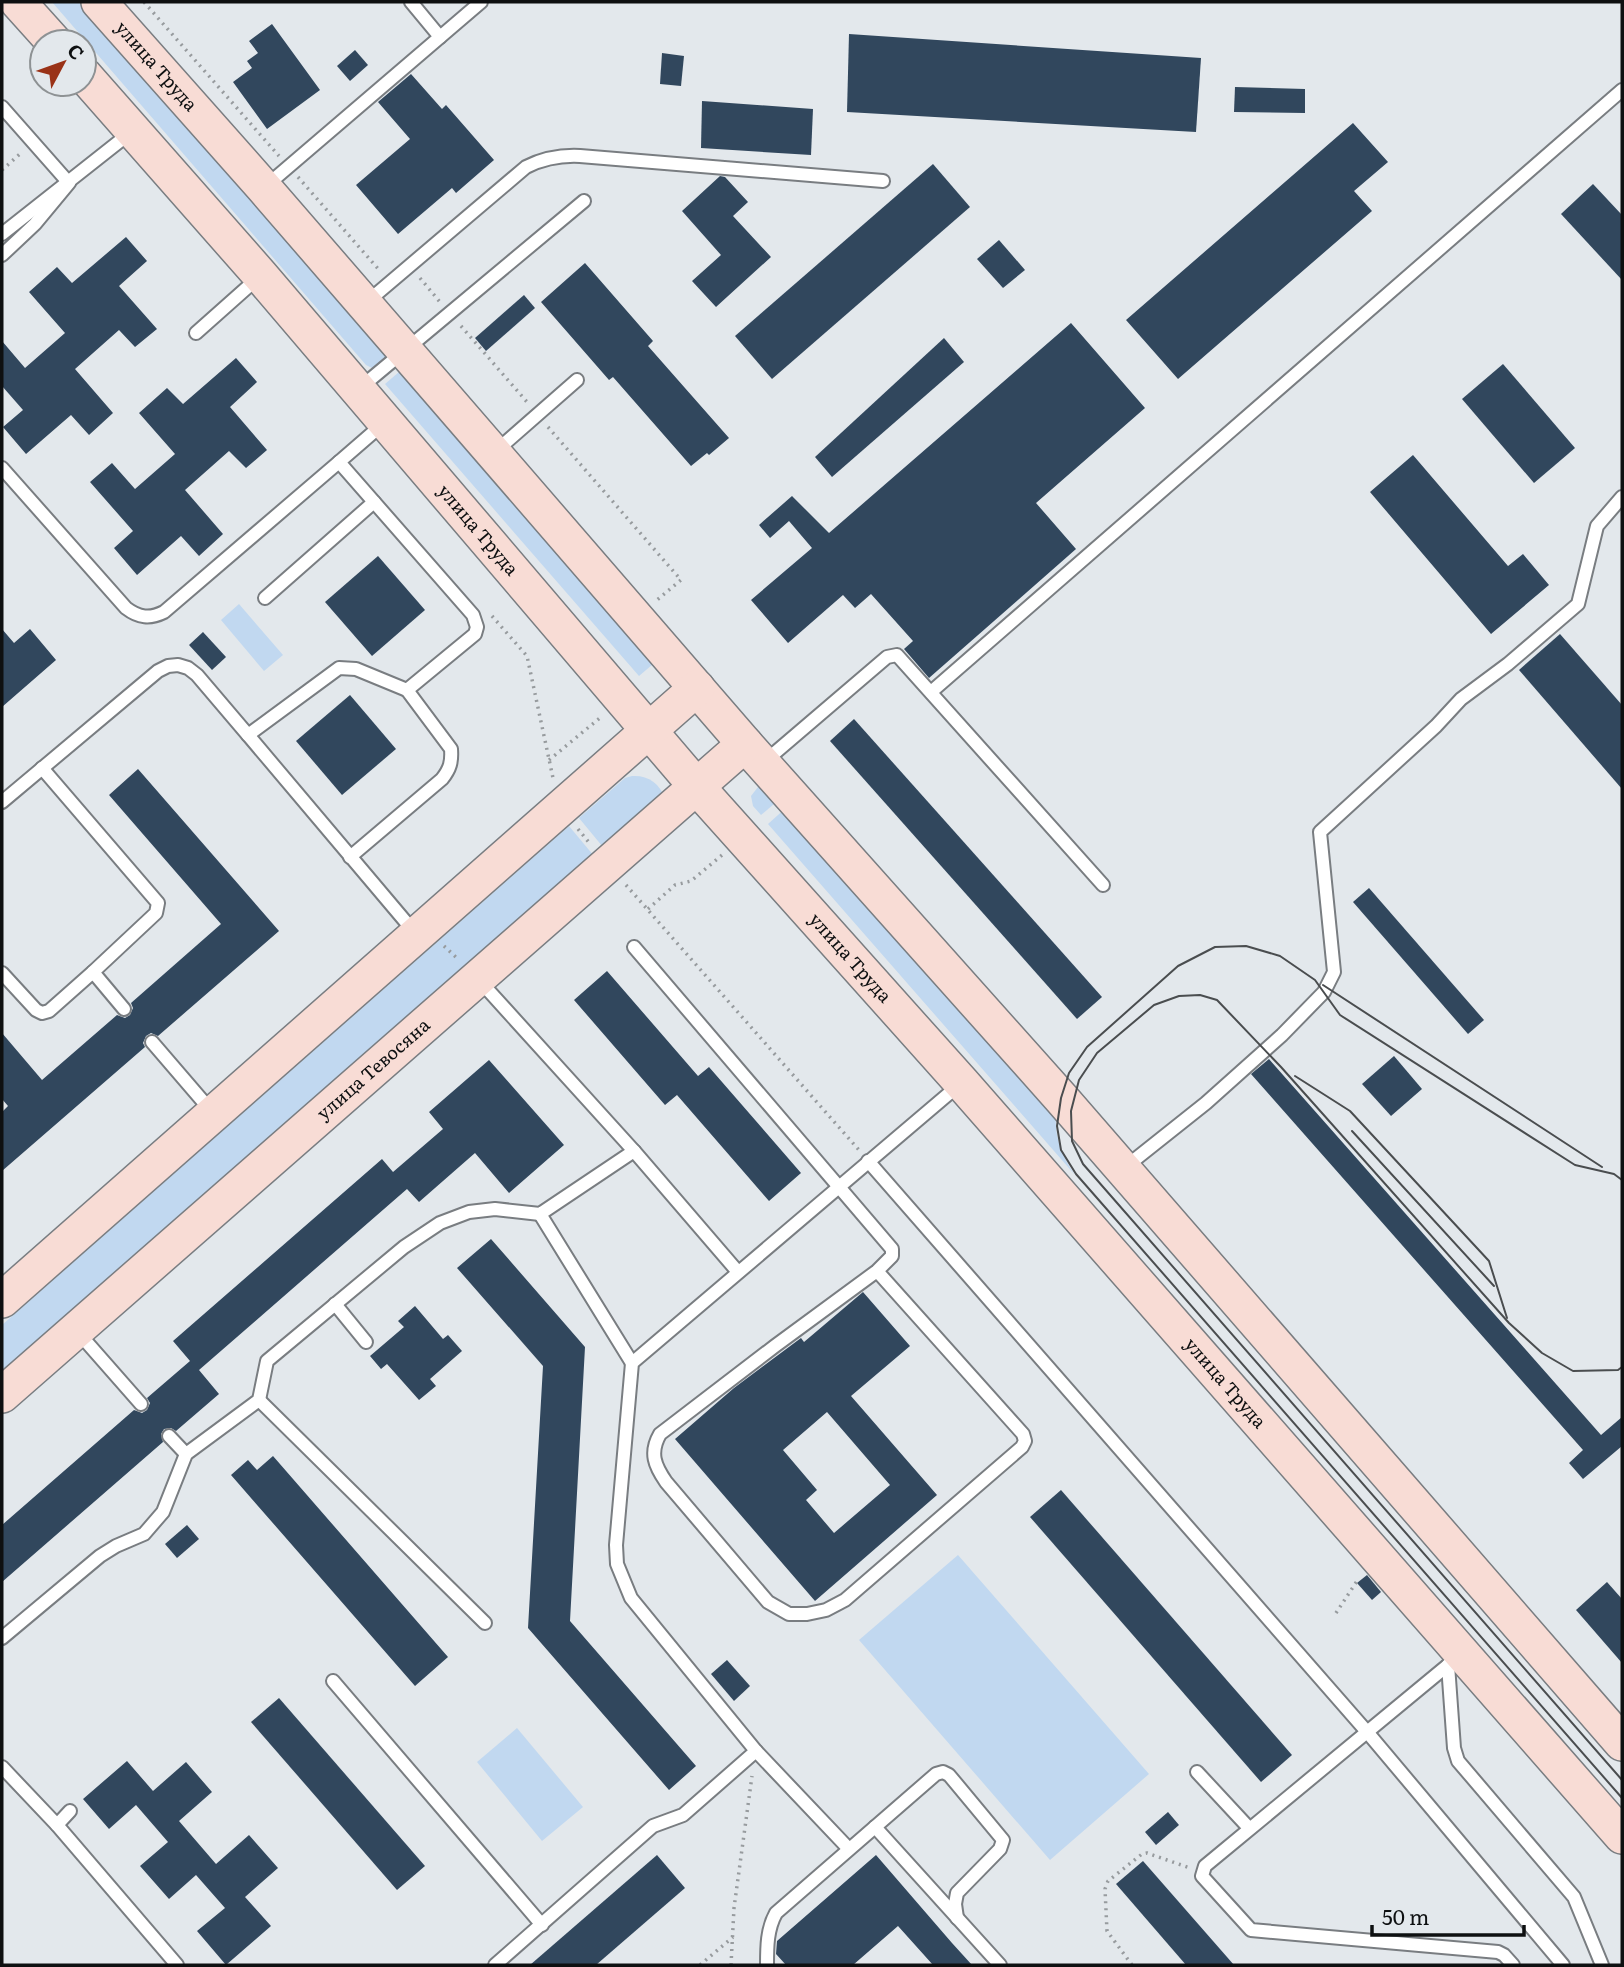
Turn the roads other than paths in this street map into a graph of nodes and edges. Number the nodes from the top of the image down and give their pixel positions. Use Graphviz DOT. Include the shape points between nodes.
graph roads {
  1 [pos="18,2"];
  2 [pos="99,2"];
  3 [pos="411,2"];
  4 [pos="481,2"];
  5 [pos="41,28"];
  6 [pos="440,37"];
  7 [pos="1622,90"];
  8 [pos="98,91"];
  9 [pos="2,107"];
  10 [pos="133,130"];
  11 [pos="276,177"];
  12 [pos="883,181"];
  13 [pos="69,183"];
  14 [pos="584,201"];
  15 [pos="2,234"];
  16 [pos="2,255"];
  17 [pos="261,276"];
  18 [pos="377,293"];
  19 [pos="196,333"];
  20 [pos="405,351"];
  21 [pos="577,380"];
  22 [pos="357,391"];
  23 [pos="385,422"];
  24 [pos="494,453"];
  25 [pos="339,463"];
  26 [pos="2,468"];
  27 [pos="1622,497"];
  28 [pos="374,502"];
  29 [pos="265,597"];
  30 [pos="696,688"];
  31 [pos="407,690"];
  32 [pos="931,692"];
  33 [pos="648,730"];
  34 [pos="247,735"];
  35 [pos="754,754"];
  36 [pos="42,768"];
  37 [pos="697,786"];
  38 [pos="2,802"];
  39 [pos="351,857"];
  40 [pos="1103,886"];
  41 [pos="421,931"];
  42 [pos="634,947"];
  43 [pos="93,972"];
  44 [pos="2,973"];
  45 [pos="478,979"];
  46 [pos="124,1009"];
  47 [pos="152,1042"];
  48 [pos="962,1083"];
  49 [pos="213,1114"];
  50 [pos="634,1151"];
  51 [pos="868,1161"];
  52 [pos="1123,1169"];
  53 [pos="839,1185"];
  54 [pos="540,1214"];
  55 [pos="877,1271"];
  56 [pos="738,1272"];
  57 [pos="2,1300"];
  58 [pos="335,1304"];
  59 [pos="76,1330"];
  60 [pos="366,1342"];
  61 [pos="632,1363"];
  62 [pos="2,1395"];
  63 [pos="260,1400"];
  64 [pos="141,1404"];
  65 [pos="170,1436"];
  66 [pos="186,1454"];
  67 [pos="485,1623"];
  68 [pos="2,1637"];
  69 [pos="1455,1659"];
  70 [pos="333,1681"];
  71 [pos="1368,1733"];
  72 [pos="1622,1743"];
  73 [pos="756,1751"];
  74 [pos="2,1767"];
  75 [pos="1197,1772"];
  76 [pos="70,1811"];
  77 [pos="57,1825"];
  78 [pos="875,1827"];
  79 [pos="1249,1828"];
  80 [pos="1622,1836"];
  81 [pos="849,1849"];
  82 [pos="957,1918"];
  83 [pos="542,1925"];
  84 [pos="177,1965"];
  85 [pos="495,1965"];
  86 [pos="767,1965"];
  87 [pos="1000,1965"];
  88 [pos="1513,1965"];
  89 [pos="1563,1965"];
  90 [pos="1602,1965"];
  1 -- 5 [label="main road"];
  2 -- 11 [label="main road, улица Труда"];
  3 -- 6 [label="lane"];
  4 -- 6 [label="lane"];
  6 -- 11 [label="lane"];
  7 -- 32 [label="lane"];
  8 -- 10 [label="main road, улица Труда"];
  9 -- 13 [label="lane"];
  10 -- 13 [label="lane"];
  10 -- 17 [label="main road, улица Труда"];
  11 -- 18 [label="main road, улица Труда"];
  12 -- 18 [label="lane" via="563,155 541,159"];
  13 -- 15 [label="lane"];
  13 -- 16 [label="lane"];
  14 -- 20 [label="lane"];
  17 -- 19 [label="lane"];
  17 -- 22 [label="main road, улица Труда"];
  18 -- 20 [label="main road, улица Труда"];
  20 -- 22 [label="lane"];
  20 -- 24 [label="main road, улица Труда"];
  21 -- 24 [label="lane"];
  22 -- 23 [label="main road, улица Труда"];
  23 -- 25 [label="lane"];
  23 -- 33 [label="main road, улица Труда"];
  24 -- 30 [label="main road, улица Труда"];
  25 -- 26 [label="lane" via="155,617 126,608"];
  25 -- 28 [label="lane"];
  27 -- 52 [label="lane" via="1597,526 1578,604 1461,699 1320,832 1334,972 1324,992 1206,1103"];
  28 -- 29 [label="lane"];
  28 -- 31 [label="lane" via="477,621 471,639"];
  30 -- 33 [label="main road"];
  30 -- 35 [label="main road, улица Труда"];
  31 -- 34 [label="lane" via="356,669 339,668"];
  31 -- 39 [label="lane" via="451,749 449,770"];
  32 -- 35 [label="lane" via="900,658 890,655"];
  32 -- 40 [label="lane"];
  33 -- 37 [label="main road, улица Труда"];
  33 -- 41 [label="main road"];
  34 -- 36 [label="lane" via="197,675 188,668 168,666"];
  34 -- 39 [label="lane"];
  35 -- 37 [label="main road, улица Тевосяна"];
  35 -- 52 [label="main road, улица Труда"];
  36 -- 38 [label="lane"];
  36 -- 43 [label="lane" via="158,903 156,913"];
  37 -- 45 [label="main road, улица Тевосяна"];
  37 -- 48 [label="main road, улица Труда"];
  39 -- 41 [label="lane"];
  41 -- 49 [label="main road"];
  42 -- 53 [label="lane"];
  43 -- 44 [label="lane" via="42,1013"];
  43 -- 46 [label="lane"];
  45 -- 50 [label="lane"];
  45 -- 59 [label="main road, улица Тевосяна"];
  47 -- 49 [label="lane"];
  48 -- 51 [label="lane"];
  48 -- 69 [label="main road, улица Труда"];
  49 -- 57 [label="main road"];
  50 -- 54 [label="lane"];
  50 -- 56 [label="lane"];
  51 -- 53 [label="lane"];
  51 -- 71 [label="lane"];
  52 -- 72 [label="main road, улица Труда"];
  53 -- 55 [label="lane" via="892,1249 892,1256"];
  53 -- 56 [label="lane"];
  54 -- 58 [label="lane" via="495,1209 469,1212 440,1223"];
  54 -- 61 [label="lane"];
  55 -- 55 [label="lane" via="660,1434 655,1443 653,1456 666,1482 768,1602 789,1614 827,1610 845,1600 1024,1444 1023,1434"];
  56 -- 61 [label="lane"];
  58 -- 60 [label="lane"];
  58 -- 63 [label="lane" via="267,1361"];
  59 -- 62 [label="main road, улица Тевосяна"];
  59 -- 64 [label="lane"];
  61 -- 73 [label="lane" via="616,1545 622,1582 642,1613"];
  63 -- 66 [label="lane"];
  63 -- 67 [label="lane"];
  65 -- 66 [label="lane"];
  66 -- 68 [label="lane" via="163,1512 144,1534 100,1556"];
  69 -- 71 [label="lane"];
  69 -- 80 [label="main road, улица Труда"];
  69 -- 90 [label="lane" via="1454,1748 1458,1761 1574,1896"];
  70 -- 83 [label="lane"];
  71 -- 79 [label="lane"];
  71 -- 89 [label="lane"];
  73 -- 81 [label="lane"];
  73 -- 83 [label="lane" via="683,1815 653,1826"];
  74 -- 77 [label="lane"];
  75 -- 79 [label="lane"];
  76 -- 77 [label="lane"];
  77 -- 84 [label="lane"];
  78 -- 81 [label="lane"];
  78 -- 82 [label="lane"];
  78 -- 82 [label="lane" via="936,1774 949,1775 1003,1840 1000,1849 957,1893"];
  79 -- 88 [label="lane" via="1202,1872 1204,1880 1251,1930 1497,1952"];
  81 -- 86 [label="lane" via="776,1913 767,1944"];
  82 -- 87 [label="lane"];
  83 -- 85 [label="lane"];
}
